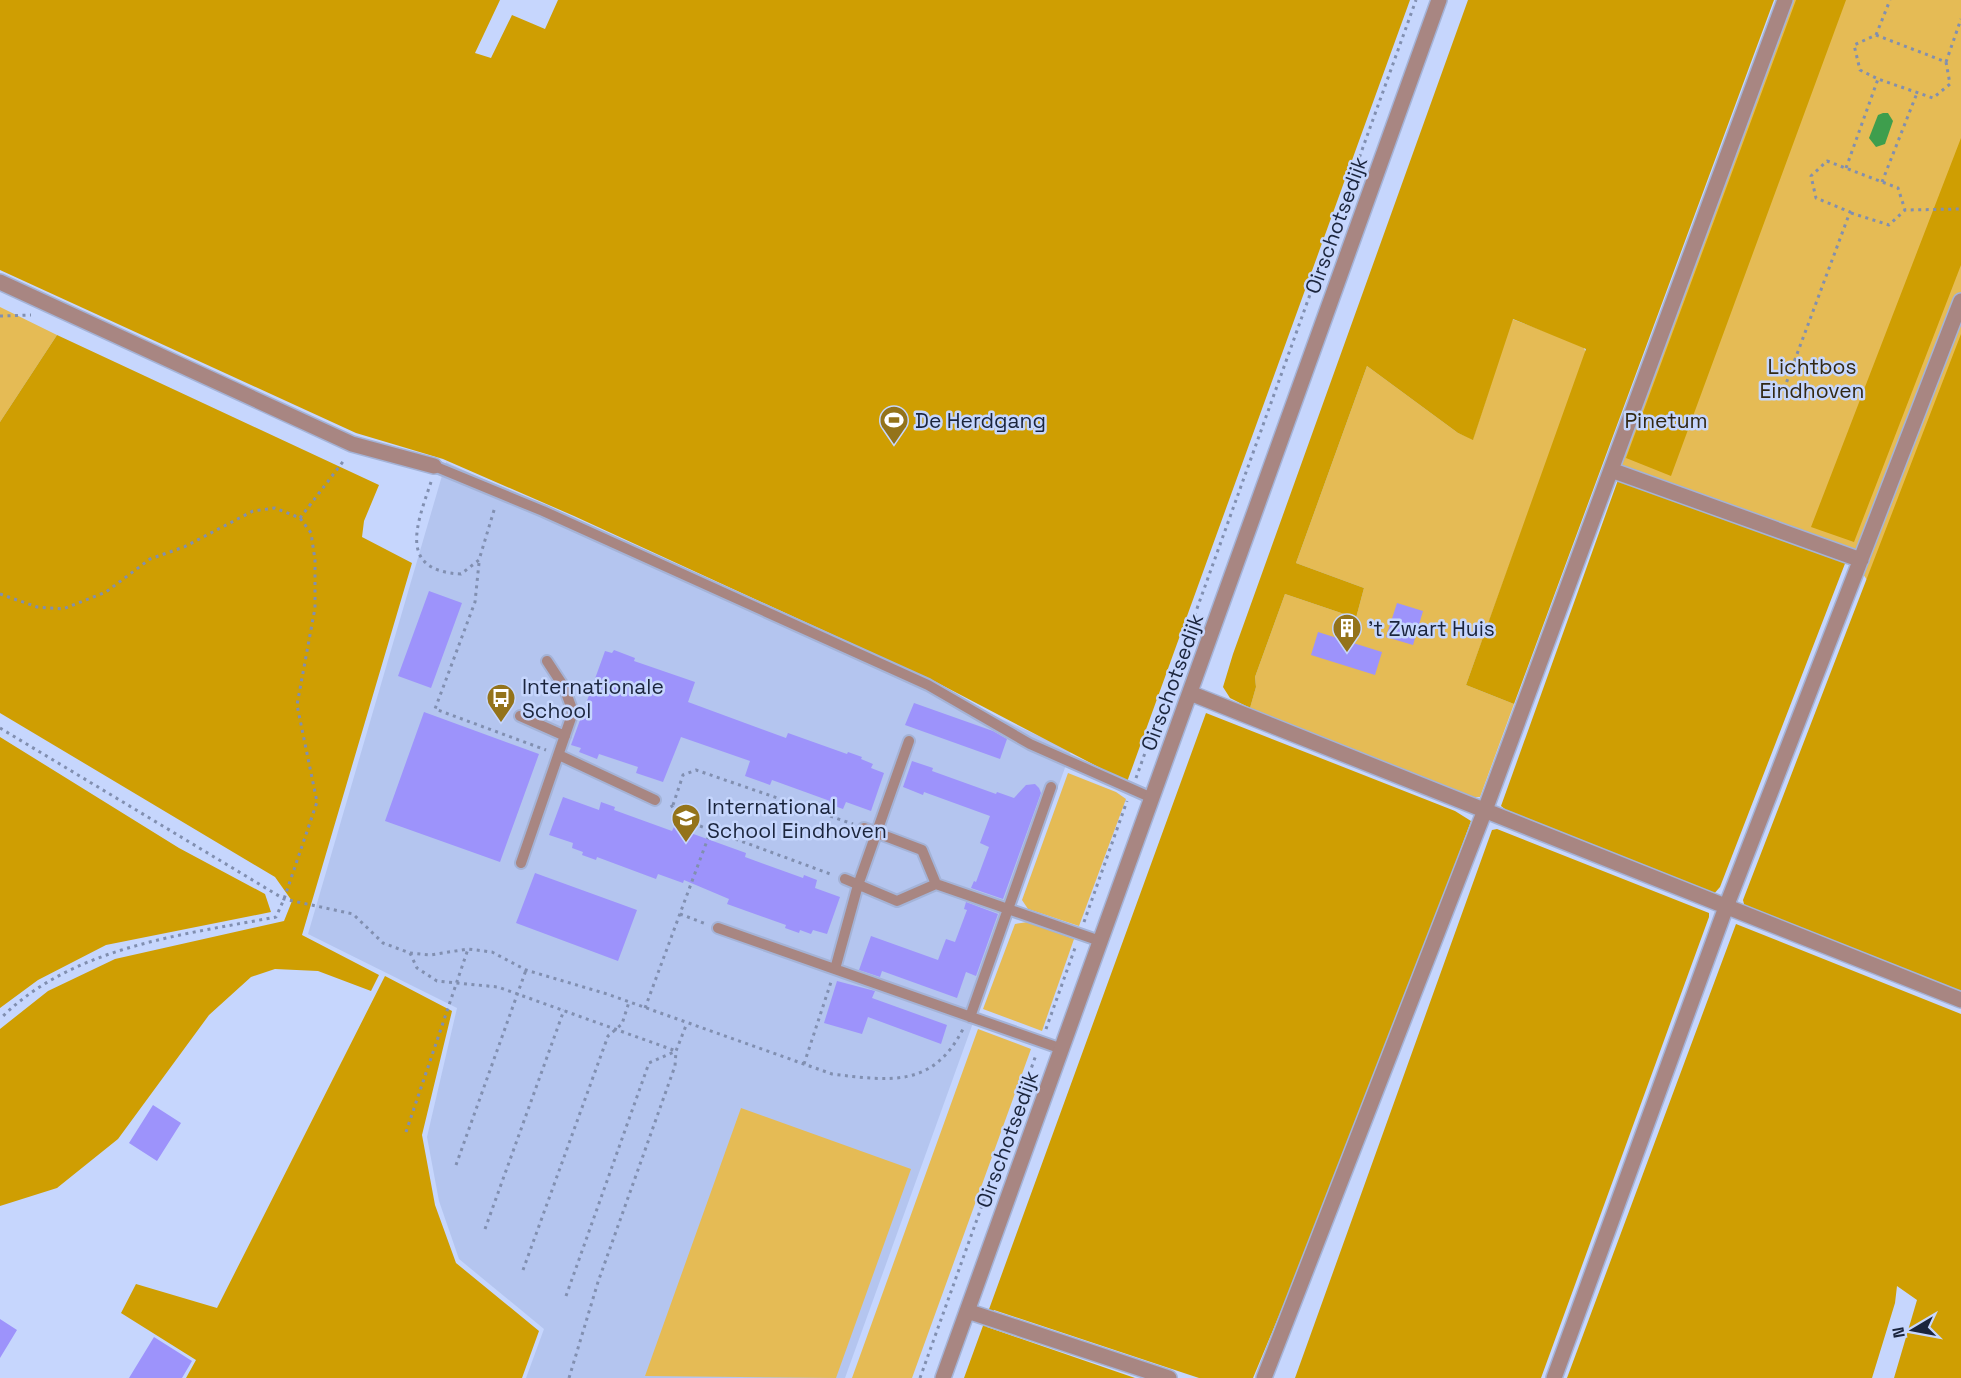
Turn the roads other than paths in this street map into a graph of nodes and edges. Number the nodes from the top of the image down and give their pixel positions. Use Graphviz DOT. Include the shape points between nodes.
graph roads {
  1 [pos="1439,0"];
  2 [pos="1785,0"];
  3 [pos="0,282"];
  4 [pos="1961,301"];
  5 [pos="440,469"];
  6 [pos="1611,470"];
  7 [pos="1861,560"];
  8 [pos="547,660"];
  9 [pos="1190,693"];
  10 [pos="520,716"];
  11 [pos="565,736"];
  12 [pos="909,741"];
  13 [pos="559,754"];
  14 [pos="1051,787"];
  15 [pos="1152,798"];
  16 [pos="655,800"];
  17 [pos="1485,810"];
  18 [pos="864,828"];
  19 [pos="876,832"];
  20 [pos="521,863"];
  21 [pos="845,879"];
  22 [pos="936,884"];
  23 [pos="858,885"];
  24 [pos="1726,907"];
  25 [pos="1008,909"];
  26 [pos="718,928"];
  27 [pos="1100,941"];
  28 [pos="835,969"];
  29 [pos="1961,1000"];
  30 [pos="970,1017"];
  31 [pos="1062,1049"];
  32 [pos="967,1311"];
  33 [pos="943,1378"];
  34 [pos="1169,1378"];
  35 [pos="1264,1378"];
  36 [pos="1554,1378"];
  1 -- 9 [label="street, Oirschotsedijk"];
  2 -- 6 [label="street"];
  3 -- 5 [label="street" via="352,444"];
  4 -- 7 [label="street"];
  5 -- 15 [label="lane" via="928,685 1030,744"];
  6 -- 7 [label="street"];
  6 -- 17 [label="street"];
  7 -- 24 [label="street"];
  8 -- 11 [label="lane" via="564,687 573,712"];
  9 -- 15 [label="street, Oirschotsedijk"];
  9 -- 17 [label="street"];
  10 -- 11 [label="lane"];
  11 -- 13 [label="lane"];
  12 -- 19 [label="lane"];
  13 -- 16 [label="lane"];
  13 -- 20 [label="lane"];
  14 -- 25 [label="lane"];
  15 -- 27 [label="street, Oirschotsedijk"];
  17 -- 24 [label="street"];
  17 -- 35 [label="street"];
  18 -- 19 [label="lane"];
  19 -- 22 [label="lane" via="922,850"];
  19 -- 23 [label="lane"];
  21 -- 23 [label="lane"];
  22 -- 23 [label="lane" via="897,901"];
  22 -- 25 [label="lane"];
  23 -- 28 [label="lane"];
  24 -- 29 [label="street"];
  24 -- 36 [label="street"];
  25 -- 27 [label="lane"];
  25 -- 30 [label="lane"];
  26 -- 28 [label="lane"];
  27 -- 31 [label="street, Oirschotsedijk"];
  28 -- 30 [label="lane"];
  30 -- 31 [label="lane"];
  31 -- 32 [label="street, Oirschotsedijk"];
  32 -- 33 [label="street, Oirschotsedijk"];
  32 -- 34 [label="street"];
}
